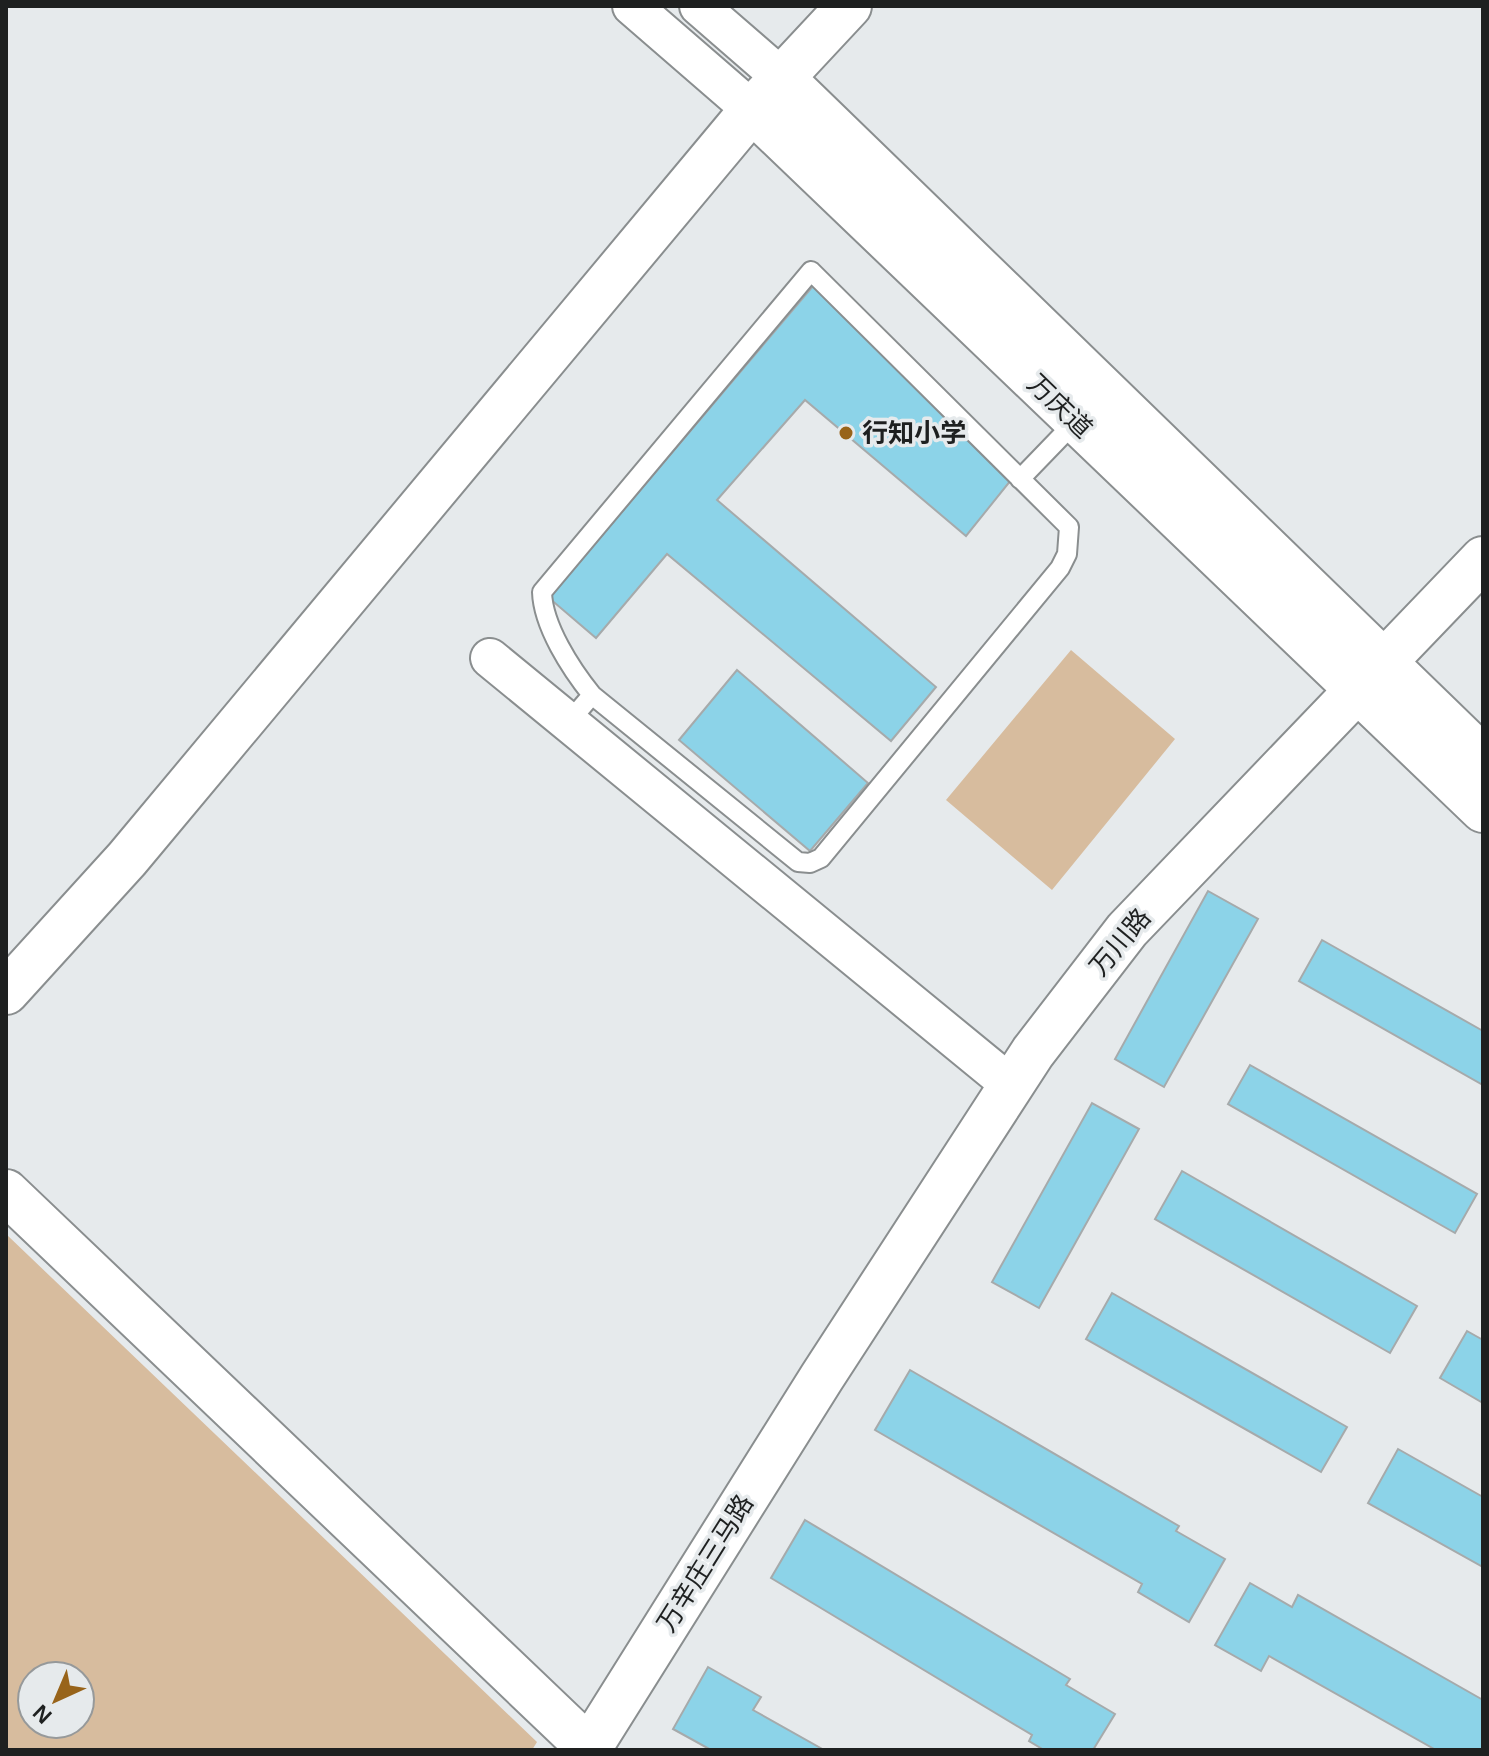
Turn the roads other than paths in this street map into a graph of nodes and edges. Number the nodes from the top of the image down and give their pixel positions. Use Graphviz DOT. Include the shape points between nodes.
graph roads {
  1 [pos="632,6"];
  2 [pos="699,6"];
  3 [pos="849,6"];
  4 [pos="782,78"];
  5 [pos="752,110"];
  6 [pos="1076,421"];
  7 [pos="1020,479"];
  8 [pos="1483,559"];
  9 [pos="490,658"];
  10 [pos="1371,676"];
  11 [pos="580,709"];
  12 [pos="1483,758"];
  13 [pos="1483,810"];
  14 [pos="6,992"];
  15 [pos="1011,1085"];
  16 [pos="6,1192"];
  17 [pos="822,1377"];
  18 [pos="589,1749"];
  1 -- 5 [label="street, 万庆道"];
  2 -- 4 [label="street, 万庆道"];
  3 -- 4 [label="street"];
  4 -- 5 [label="street"];
  4 -- 10 [label="street, 万庆道"];
  5 -- 6 [label="street, 万庆道"];
  5 -- 14 [label="street" via="127,859"];
  6 -- 7 [label="lane"];
  6 -- 10 [label="street, 万庆道"];
  7 -- 11 [label="lane" via="1069,527 1060,568 821,858 798,862"];
  7 -- 11 [label="lane" via="811,271 542,592 545,612 574,673"];
  8 -- 10 [label="street, 万川路"];
  9 -- 11 [label="street"];
  10 -- 12 [label="street, 万庆道"];
  10 -- 13 [label="street, 万庆道"];
  10 -- 15 [label="street, 万川路" via="1127,930"];
  11 -- 15 [label="street"];
  15 -- 17 [label="street, 万川路"];
  16 -- 18 [label="street"];
  17 -- 18 [label="street, 万辛庄三马路"];
}
